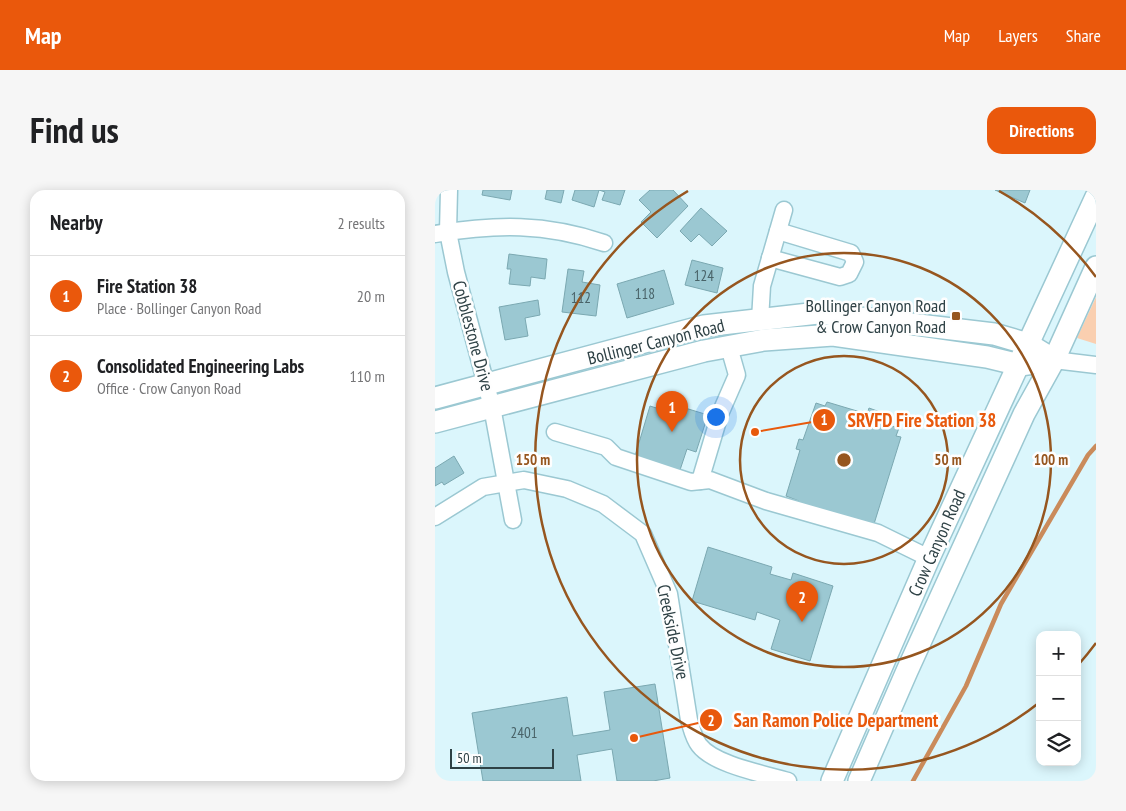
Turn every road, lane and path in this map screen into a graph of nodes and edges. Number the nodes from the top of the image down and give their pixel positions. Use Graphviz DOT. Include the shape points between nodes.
graph roads {
  1 [pos="449,190"];
  2 [pos="1094,197"];
  3 [pos="784,210"];
  4 [pos="778,231"];
  5 [pos="441,233"];
  6 [pos="604,243"];
  7 [pos="770,258"];
  8 [pos="1096,267"];
  9 [pos="760,320"];
  10 [pos="1028,344"];
  11 [pos="729,347"];
  12 [pos="1054,360"];
  13 [pos="1020,365"];
  14 [pos="1096,365"];
  15 [pos="487,385"];
  16 [pos="435,398"];
  17 [pos="492,407"];
  18 [pos="435,422"];
  19 [pos="555,432"];
  20 [pos="699,481"];
  21 [pos="506,482"];
  22 [pos="435,517"];
  23 [pos="513,520"];
  24 [pos="929,558"];
  25 [pos="788,781"];
  26 [pos="832,781"];
  27 [pos="859,781"];
  1 -- 5 [label="street, Cobblestone Drive"];
  2 -- 10 [label="main road, Crow Canyon Road"];
  3 -- 4 [label="street"];
  4 -- 7 [label="street"];
  4 -- 7 [label="street" via="851,253 855,262 849,274 840,277"];
  5 -- 6 [label="street" via="523,226 571,232"];
  5 -- 15 [label="street, Cobblestone Drive" via="456,272"];
  7 -- 9 [label="street" via="762,286"];
  8 -- 12 [label="main road, Crow Canyon Road"];
  9 -- 10 [label="main road, Bollinger Canyon Road" via="818,313 994,334"];
  9 -- 15 [label="main road, Bollinger Canyon Road" via="704,326"];
  10 -- 12 [label="main road, Bollinger Canyon Road"];
  10 -- 13 [label="main road, Crow Canyon Road"];
  11 -- 13 [label="main road, Bollinger Canyon Road" via="764,340 833,335 987,357"];
  11 -- 17 [label="main road, Bollinger Canyon Road"];
  11 -- 20 [label="street" via="737,376 720,414"];
  12 -- 13 [label="main road, Bollinger Canyon Road"];
  12 -- 14 [label="street, Bollinger Canyon Road"];
  12 -- 27 [label="main road, Crow Canyon Road" via="1016,432"];
  13 -- 24 [label="main road, Crow Canyon Road"];
  15 -- 16 [label="main road, Bollinger Canyon Road"];
  15 -- 17 [label="street, Cobblestone Drive"];
  17 -- 18 [label="main road, Bollinger Canyon Road"];
  17 -- 21 [label="street, Cobblestone Drive"];
  19 -- 20 [label="street" via="606,447 616,457 691,482"];
  20 -- 24 [label="street" via="710,480 766,501 879,533"];
  21 -- 22 [label="street, Creekside Drive" via="483,487"];
  21 -- 23 [label="street, Cobblestone Drive"];
  21 -- 25 [label="street, Creekside Drive" via="524,480 567,488 603,504 643,534 669,594 693,737 700,747 722,760"];
  24 -- 26 [label="main road, Crow Canyon Road"];
}
